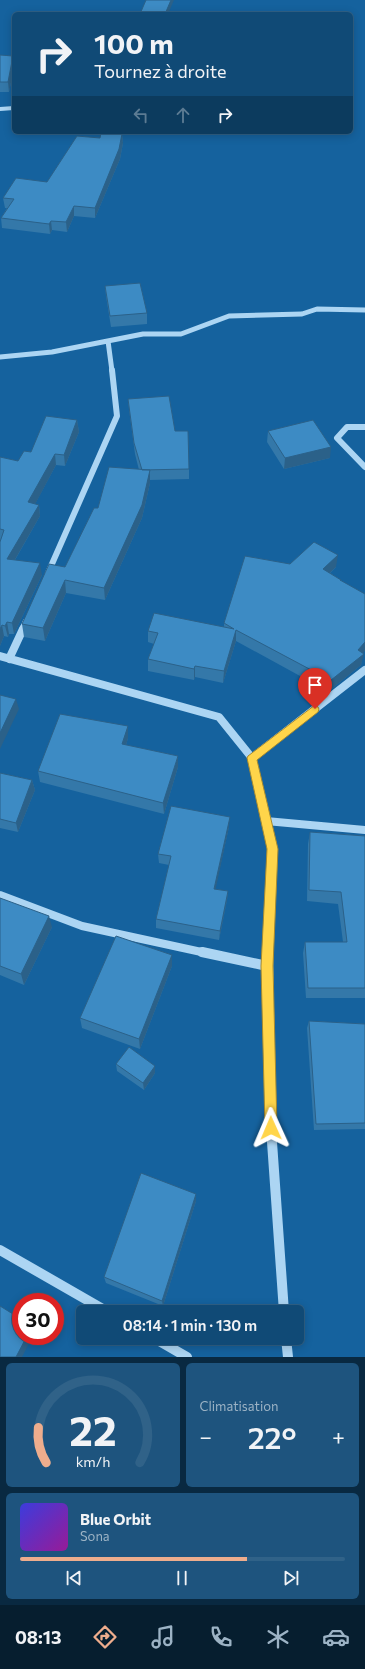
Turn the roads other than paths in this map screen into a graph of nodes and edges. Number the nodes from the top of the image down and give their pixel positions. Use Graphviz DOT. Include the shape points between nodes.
graph roads {
  1 [pos="12,108"];
  2 [pos="0,109"];
  3 [pos="365,310"];
  4 [pos="108,341"];
  5 [pos="0,357"];
  6 [pos="365,427"];
  7 [pos="365,467"];
  8 [pos="44,580"];
  9 [pos="28,616"];
  10 [pos="0,656"];
  11 [pos="9,659"];
  12 [pos="365,670"];
  13 [pos="252,758"];
  14 [pos="266,821"];
  15 [pos="365,830"];
  16 [pos="0,895"];
  17 [pos="267,966"];
  18 [pos="0,1250"];
  19 [pos="96,1305"];
  20 [pos="284,1305"];
  21 [pos="166,1345"];
  22 [pos="287,1345"];
  23 [pos="187,1357"];
  24 [pos="288,1357"];
  1 -- 2 [label="street"];
  3 -- 4 [label="street" via="317,309 302,314 230,316 181,334 143,334"];
  4 -- 5 [label="street" via="52,352"];
  4 -- 8 [label="street" via="117,416"];
  6 -- 7 [label="street" via="347,427 336,438"];
  9 -- 11 [label="street"];
  10 -- 11 [label="street"];
  11 -- 13 [label="street" via="219,717"];
  12 -- 13 [label="street"];
  13 -- 14 [label="street"];
  14 -- 15 [label="street"];
  14 -- 17 [label="street" via="272,849"];
  16 -- 17 [label="street" via="82,926"];
  17 -- 20 [label="street" via="271,1128"];
  18 -- 19 [label="street"];
  21 -- 23 [label="street"];
  22 -- 24 [label="street"];
}
